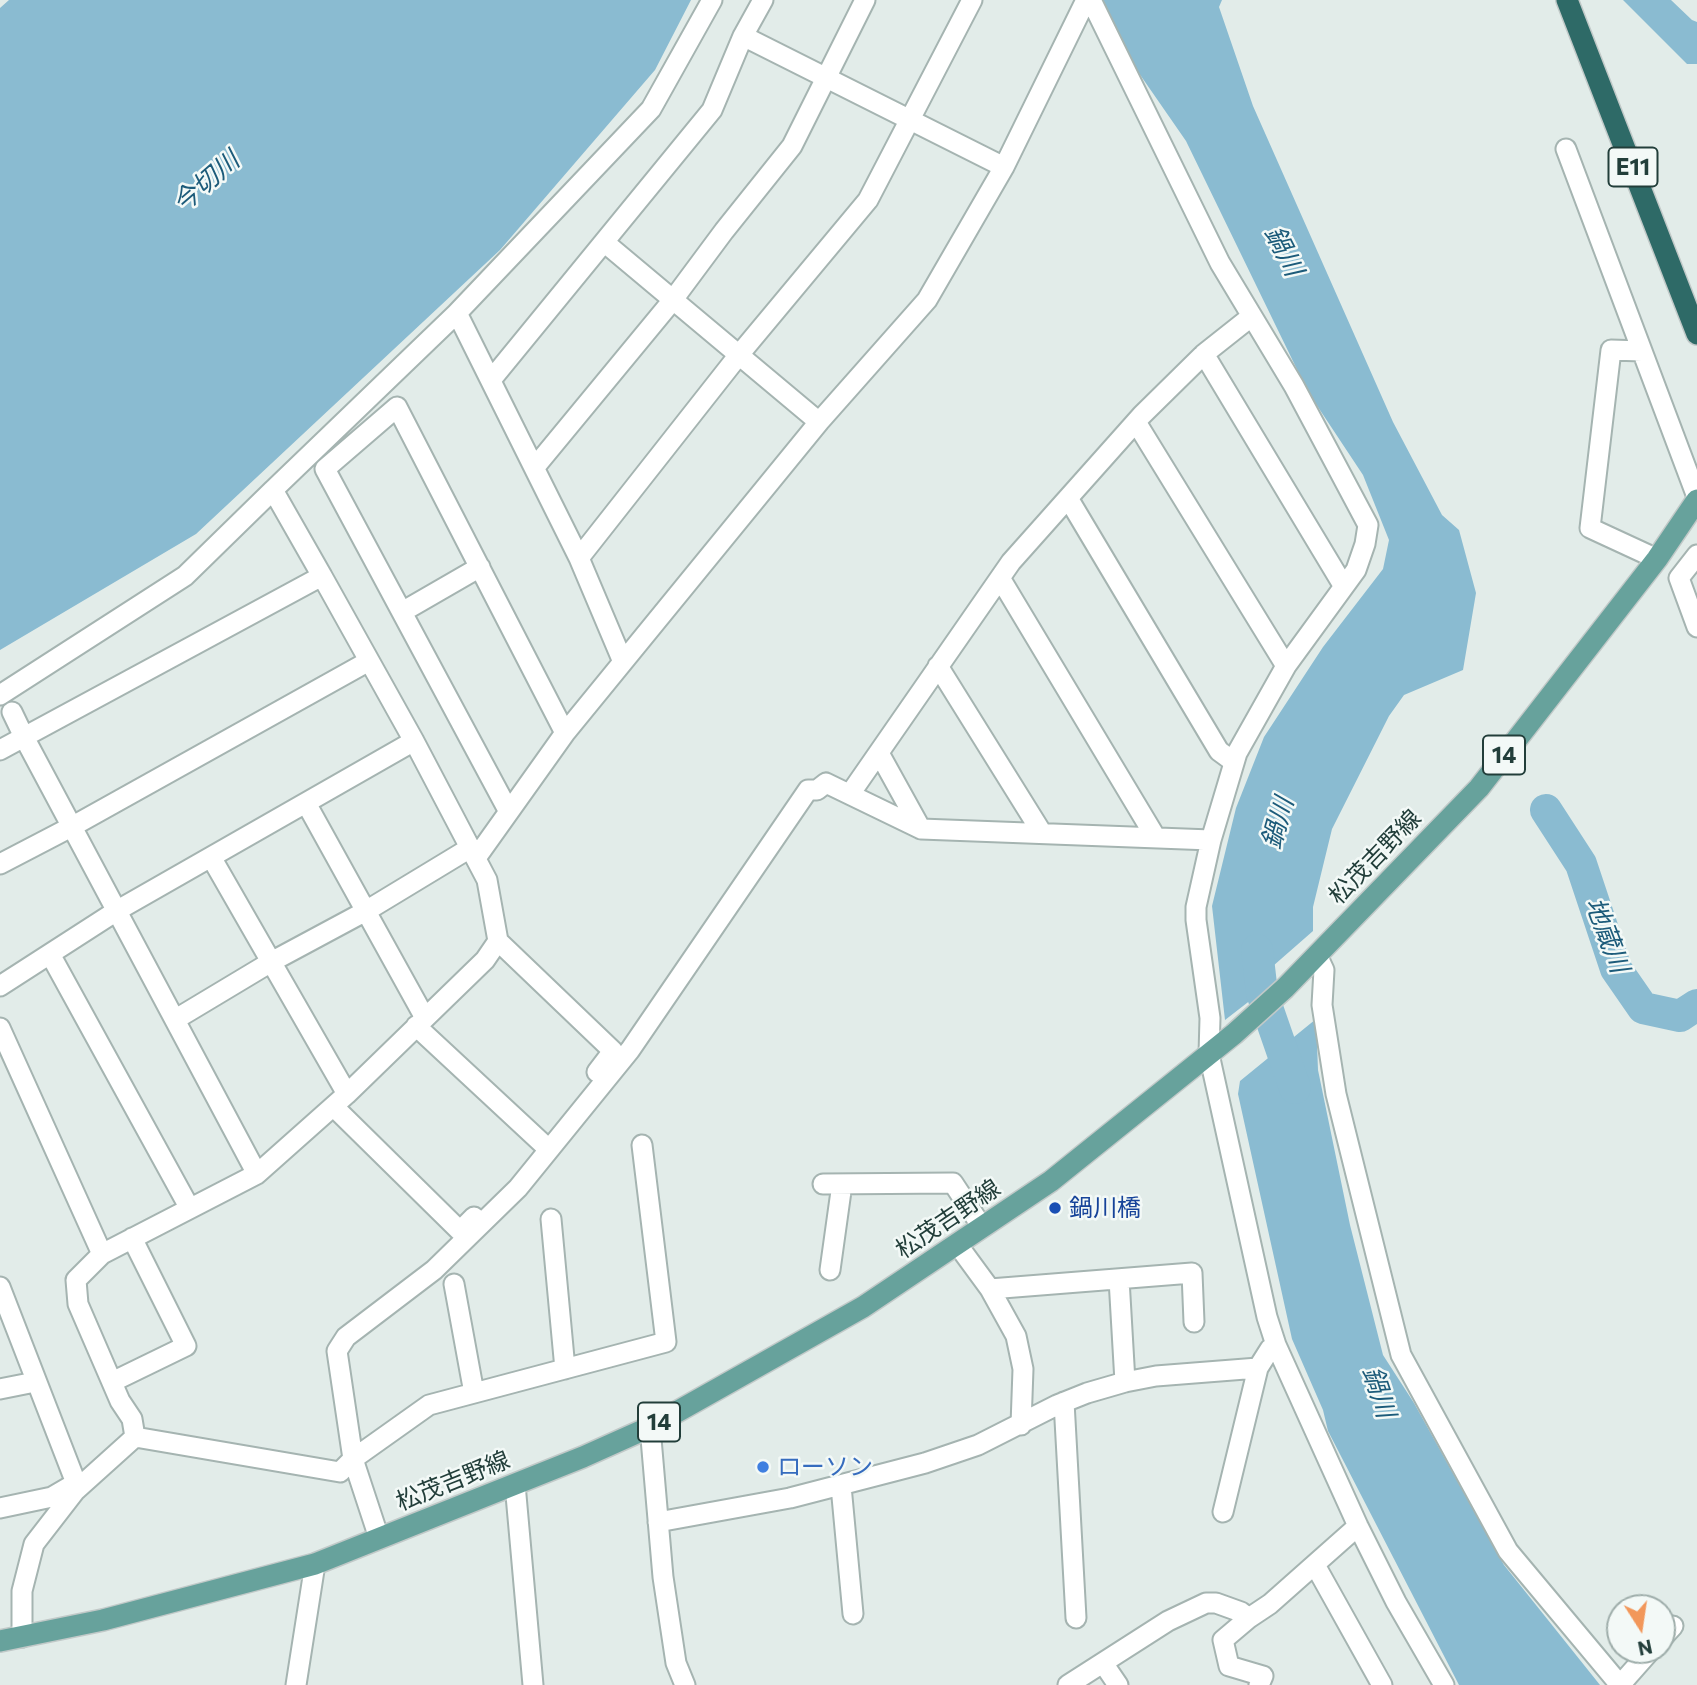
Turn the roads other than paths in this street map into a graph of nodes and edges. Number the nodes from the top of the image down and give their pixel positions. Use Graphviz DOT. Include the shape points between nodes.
graph roads {
  1 [pos="712,0"];
  2 [pos="763,0"];
  3 [pos="865,0"];
  4 [pos="972,0"];
  5 [pos="1088,0"];
  6 [pos="1567,0"];
  7 [pos="743,36"];
  8 [pos="826,78"];
  9 [pos="909,120"];
  10 [pos="1566,149"];
  11 [pos="1004,167"];
  12 [pos="604,242"];
  13 [pos="672,301"];
  14 [pos="457,313"];
  15 [pos="1252,316"];
  16 [pos="1697,334"];
  17 [pos="1642,351"];
  18 [pos="1204,355"];
  19 [pos="738,356"];
  20 [pos="491,380"];
  21 [pos="818,422"];
  22 [pos="1136,422"];
  23 [pos="535,467"];
  24 [pos="273,491"];
  25 [pos="1068,498"];
  26 [pos="1697,499"];
  27 [pos="1697,555"];
  28 [pos="579,558"];
  29 [pos="1657,559"];
  30 [pos="480,567"];
  31 [pos="322,576"];
  32 [pos="1000,578"];
  33 [pos="1343,585"];
  34 [pos="402,611"];
  35 [pos="1697,627"];
  36 [pos="369,661"];
  37 [pos="623,662"];
  38 [pos="939,666"];
  39 [pos="1286,666"];
  40 [pos="0,695"];
  41 [pos="12,712"];
  42 [pos="565,733"];
  43 [pos="24,737"];
  44 [pos="414,741"];
  45 [pos="0,750"];
  46 [pos="879,752"];
  47 [pos="1234,762"];
  48 [pos="850,794"];
  49 [pos="306,803"];
  50 [pos="508,810"];
  51 [pos="73,826"];
  52 [pos="921,829"];
  53 [pos="1042,834"];
  54 [pos="1156,838"];
  55 [pos="1211,840"];
  56 [pos="473,853"];
  57 [pos="211,857"];
  58 [pos="0,863"];
  59 [pos="118,910"];
  60 [pos="366,911"];
  61 [pos="498,941"];
  62 [pos="50,954"];
  63 [pos="1317,956"];
  64 [pos="271,962"];
  65 [pos="2,981"];
  66 [pos="176,1019"];
  67 [pos="420,1022"];
  68 [pos="0,1028"];
  69 [pos="1209,1054"];
  70 [pos="340,1101"];
  71 [pos="543,1144"];
  72 [pos="642,1145"];
  73 [pos="257,1174"];
  74 [pos="189,1207"];
  75 [pos="551,1219"];
  76 [pos="982,1227"];
  77 [pos="132,1238"];
  78 [pos="957,1244"];
  79 [pos="102,1254"];
  80 [pos="830,1270"];
  81 [pos="1119,1279"];
  82 [pos="454,1284"];
  83 [pos="0,1287"];
  84 [pos="990,1289"];
  85 [pos="1194,1322"];
  86 [pos="1276,1345"];
  87 [pos="1258,1368"];
  88 [pos="565,1369"];
  89 [pos="36,1382"];
  90 [pos="112,1382"];
  91 [pos="1125,1382"];
  92 [pos="0,1389"];
  93 [pos="474,1393"];
  94 [pos="1064,1402"];
  95 [pos="1021,1425"];
  96 [pos="650,1427"];
  97 [pos="135,1437"];
  98 [pos="353,1459"];
  99 [pos="515,1484"];
  100 [pos="841,1486"];
  101 [pos="76,1487"];
  102 [pos="0,1508"];
  103 [pos="1223,1511"];
  104 [pos="658,1522"];
  105 [pos="1358,1526"];
  106 [pos="379,1538"];
  107 [pos="315,1564"];
  108 [pos="1315,1565"];
  109 [pos="853,1614"];
  110 [pos="1076,1618"];
  111 [pos="1249,1618"];
  112 [pos="6,1640"];
  113 [pos="1103,1663"];
  114 [pos="1639,1664"];
  115 [pos="296,1685"];
  116 [pos="533,1685"];
  117 [pos="685,1685"];
  118 [pos="1069,1685"];
  119 [pos="1118,1685"];
  120 [pos="1259,1685"];
  121 [pos="1382,1685"];
  122 [pos="1444,1685"];
  123 [pos="1620,1685"];
  1 -- 14 [label="street" via="651,109"];
  2 -- 7 [label="street"];
  3 -- 8 [label="street"];
  4 -- 9 [label="street"];
  5 -- 11 [label="street"];
  5 -- 15 [label="street" via="1220,263"];
  6 -- 16 [label="highway, E11"];
  7 -- 8 [label="street"];
  7 -- 12 [label="street" via="712,110"];
  8 -- 9 [label="street"];
  8 -- 13 [label="street" via="792,146"];
  9 -- 11 [label="street"];
  9 -- 19 [label="street" via="868,200"];
  10 -- 17 [label="street"];
  11 -- 21 [label="street" via="926,300"];
  12 -- 13 [label="street"];
  12 -- 20 [label="street"];
  13 -- 19 [label="street"];
  13 -- 23 [label="street"];
  14 -- 20 [label="street"];
  14 -- 24 [label="street"];
  15 -- 18 [label="street"];
  15 -- 33 [label="street" via="1368,525 1356,570"];
  17 -- 26 [label="street"];
  17 -- 29 [label="street" via="1611,351 1590,528"];
  18 -- 22 [label="street"];
  18 -- 33 [label="street"];
  19 -- 21 [label="street"];
  19 -- 28 [label="street"];
  20 -- 23 [label="street"];
  21 -- 37 [label="street"];
  22 -- 25 [label="street"];
  22 -- 39 [label="street"];
  23 -- 28 [label="street"];
  24 -- 31 [label="street"];
  24 -- 40 [label="street" via="185,576"];
  25 -- 32 [label="street"];
  25 -- 47 [label="street" via="1219,751"];
  26 -- 29 [label="main road, 松茂吉野線 / 14"];
  27 -- 35 [label="street" via="1679,578"];
  28 -- 37 [label="street"];
  29 -- 63 [label="main road, 松茂吉野線 / 14" via="1479,788"];
  30 -- 34 [label="street"];
  30 -- 34 [label="street" via="397,407 325,468"];
  30 -- 42 [label="street"];
  31 -- 36 [label="street"];
  31 -- 43 [label="street"];
  32 -- 38 [label="street"];
  32 -- 54 [label="street"];
  33 -- 39 [label="street"];
  34 -- 50 [label="street"];
  36 -- 44 [label="street"];
  36 -- 51 [label="street"];
  37 -- 42 [label="street"];
  38 -- 46 [label="street"];
  38 -- 53 [label="street"];
  39 -- 47 [label="street"];
  41 -- 43 [label="street"];
  42 -- 50 [label="street"];
  43 -- 45 [label="street"];
  43 -- 51 [label="street"];
  44 -- 49 [label="street"];
  44 -- 56 [label="street"];
  46 -- 48 [label="street"];
  46 -- 52 [label="street"];
  47 -- 55 [label="street"];
  48 -- 52 [label="street"];
  48 -- 98 [label="street" via="826,783 808,790 630,1050 518,1188 434,1270 346,1337 337,1351"];
  49 -- 57 [label="street"];
  49 -- 60 [label="street"];
  50 -- 56 [label="street"];
  51 -- 58 [label="street"];
  51 -- 59 [label="street"];
  52 -- 53 [label="street"];
  53 -- 54 [label="street"];
  54 -- 55 [label="street"];
  55 -- 69 [label="street" via="1196,906 1210,1018"];
  56 -- 60 [label="street"];
  56 -- 61 [label="street" via="487,880"];
  57 -- 59 [label="street"];
  57 -- 64 [label="street"];
  59 -- 62 [label="street"];
  59 -- 66 [label="street"];
  60 -- 64 [label="street"];
  60 -- 67 [label="street"];
  61 -- 67 [label="street" via="485,960"];
  61 -- 71 [label="street" via="613,1051"];
  62 -- 65 [label="street"];
  62 -- 74 [label="street"];
  63 -- 69 [label="main road, 松茂吉野線 / 14"];
  63 -- 123 [label="street" via="1324,970 1322,1005 1336,1094 1401,1355 1508,1551"];
  64 -- 66 [label="street"];
  64 -- 70 [label="street"];
  66 -- 73 [label="street"];
  67 -- 70 [label="street"];
  67 -- 71 [label="street"];
  68 -- 79 [label="street"];
  69 -- 76 [label="main road, 松茂吉野線 / 14" via="1051,1181"];
  69 -- 86 [label="street"];
  70 -- 71 [label="street" via="460,1231"];
  70 -- 73 [label="street"];
  72 -- 88 [label="street" via="666,1342"];
  73 -- 74 [label="street"];
  74 -- 77 [label="street"];
  75 -- 88 [label="street"];
  76 -- 78 [label="main road, 松茂吉野線 / 14"];
  76 -- 80 [label="street" via="953,1183 832,1184"];
  77 -- 79 [label="street"];
  77 -- 90 [label="street" via="186,1346"];
  78 -- 84 [label="street"];
  78 -- 96 [label="main road, 松茂吉野線 / 14" via="863,1307"];
  79 -- 90 [label="street" via="76,1280 78,1304"];
  81 -- 84 [label="street"];
  81 -- 85 [label="street" via="1192,1272"];
  81 -- 91 [label="street"];
  82 -- 93 [label="street"];
  83 -- 89 [label="street"];
  84 -- 95 [label="street" via="1016,1336 1023,1369"];
  86 -- 87 [label="street"];
  86 -- 105 [label="street"];
  87 -- 91 [label="street"];
  87 -- 103 [label="street"];
  88 -- 93 [label="street"];
  89 -- 92 [label="street"];
  89 -- 101 [label="street"];
  90 -- 97 [label="street" via="132,1419"];
  91 -- 94 [label="street"];
  93 -- 98 [label="street" via="429,1405"];
  94 -- 95 [label="street"];
  94 -- 110 [label="street"];
  95 -- 100 [label="street" via="925,1463"];
  96 -- 99 [label="main road, 松茂吉野線 / 14"];
  96 -- 104 [label="street"];
  97 -- 98 [label="street" via="340,1472"];
  97 -- 101 [label="street"];
  98 -- 106 [label="street"];
  99 -- 106 [label="main road, 松茂吉野線 / 14"];
  99 -- 116 [label="street"];
  100 -- 104 [label="street"];
  100 -- 109 [label="street"];
  101 -- 102 [label="street"];
  101 -- 112 [label="street" via="34,1544"];
  104 -- 117 [label="street" via="670,1634"];
  105 -- 108 [label="street"];
  105 -- 122 [label="street"];
  106 -- 107 [label="main road, 松茂吉野線 / 14"];
  107 -- 112 [label="main road, 松茂吉野線 / 14" via="211,1594"];
  107 -- 115 [label="street"];
  108 -- 111 [label="street"];
  108 -- 121 [label="street"];
  111 -- 113 [label="street" via="1216,1602 1206,1603 1168,1621"];
  111 -- 120 [label="street" via="1223,1640 1229,1666 1263,1676"];
  113 -- 118 [label="street"];
  113 -- 119 [label="street"];
  114 -- 123 [label="street"];
}
